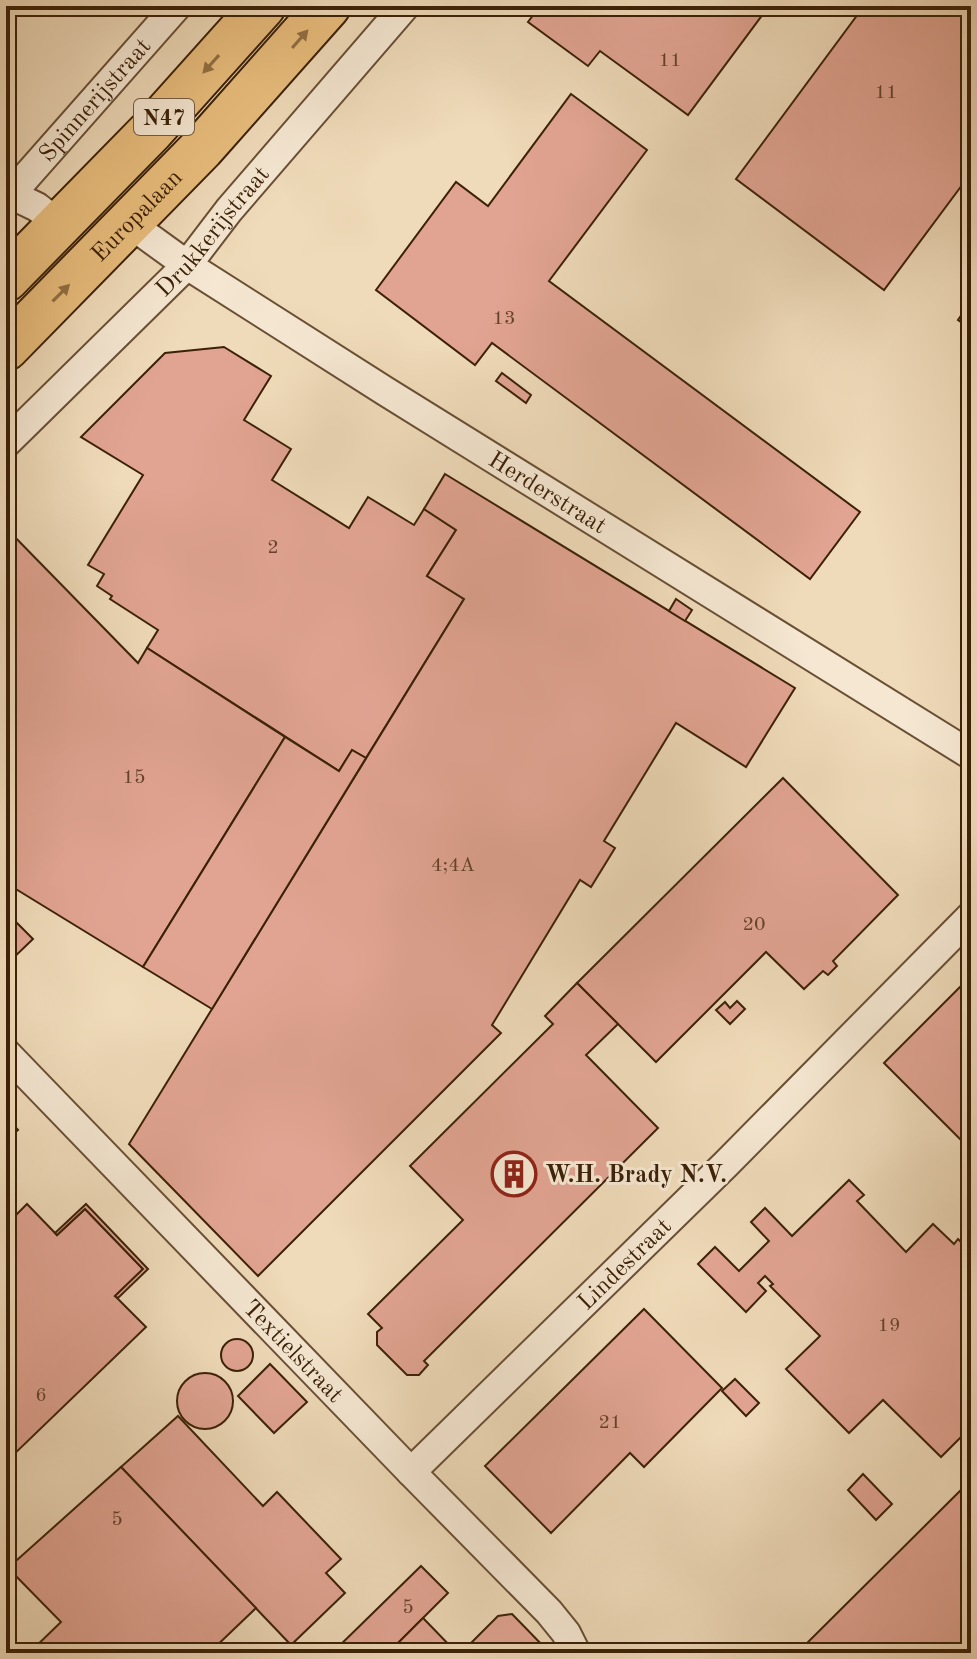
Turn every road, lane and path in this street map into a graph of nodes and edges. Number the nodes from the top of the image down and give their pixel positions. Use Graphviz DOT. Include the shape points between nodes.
graph roads {
  1 [pos="177,6"];
  2 [pos="263,6"];
  3 [pos="328,6"];
  4 [pos="405,6"];
  5 [pos="8,193"];
  6 [pos="129,223"];
  7 [pos="60,225"];
  8 [pos="187,265"];
  9 [pos="6,279"];
  10 [pos="6,348"];
  11 [pos="6,443"];
  12 [pos="971,755"];
  13 [pos="971,916"];
  14 [pos="6,1053"];
  15 [pos="411,1472"];
  16 [pos="576,1653"];
  1 -- 5 [label="street, Spinnerijstraat"];
  2 -- 7 [label="highway, Europalaan / N47, one-way"];
  6 -- 3 [label="highway, Europalaan / N47, one-way"];
  4 -- 8 [label="street, Drukkerijstraat"];
  5 -- 7 [label="street"];
  6 -- 8 [label="street, Herderstraat"];
  10 -- 6 [label="highway, Europalaan / N47, one-way"];
  7 -- 9 [label="highway, Europalaan / N47"];
  8 -- 11 [label="street, Drukkerijstraat"];
  8 -- 12 [label="street, Herderstraat"];
  13 -- 15 [label="street, Lindestraat"];
  14 -- 15 [label="street, Textielstraat"];
  15 -- 16 [label="street, Textielstraat" via="549,1612"];
}
